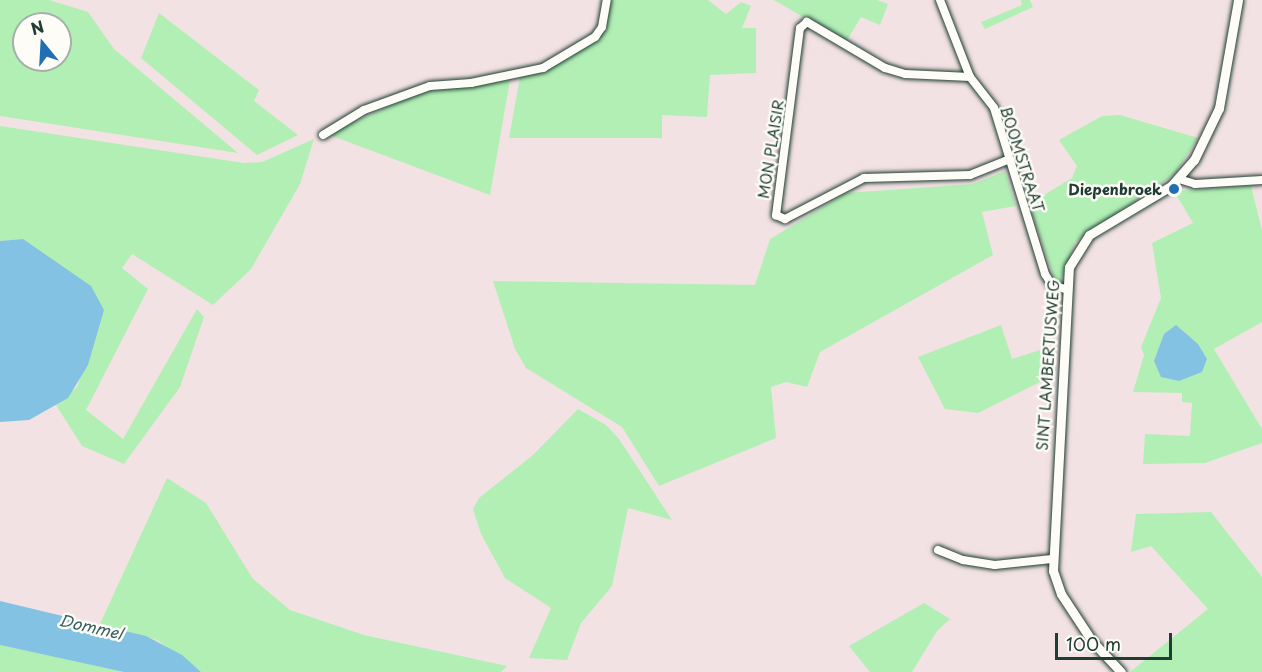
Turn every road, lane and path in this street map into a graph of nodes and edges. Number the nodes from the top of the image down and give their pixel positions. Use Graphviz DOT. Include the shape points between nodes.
graph roads {
  1 [pos="607,0"];
  2 [pos="940,0"];
  3 [pos="1238,0"];
  4 [pos="970,77"];
  5 [pos="323,135"];
  6 [pos="1010,159"];
  7 [pos="1179,179"];
  8 [pos="1262,180"];
  9 [pos="1065,289"];
  10 [pos="938,550"];
  11 [pos="1052,559"];
  12 [pos="1120,672"];
  1 -- 5 [label="street" via="602,27 594,37 543,68 471,83 430,86 364,110"];
  2 -- 4 [label="street, BOOMSTRAAT"];
  3 -- 7 [label="street, SINT LAMBERTUSWEG" via="1215,122"];
  4 -- 6 [label="street, BOOMSTRAAT" via="994,108"];
  4 -- 6 [label="street, MON PLAISIR" via="939,78 885,68 807,22 800,28 776,215 785,219 864,178 970,176"];
  6 -- 9 [label="street, BOOMSTRAAT" via="1045,274 1052,285"];
  7 -- 8 [label="street" via="1195,184"];
  7 -- 9 [label="street, SINT LAMBERTUSWEG" via="1089,235 1073,255"];
  9 -- 11 [label="street, SINT LAMBERTUSWEG"];
  10 -- 11 [label="street" via="963,561 995,565"];
  11 -- 12 [label="street, SINT LAMBERTUSWEG" via="1061,594 1092,642"];
}
